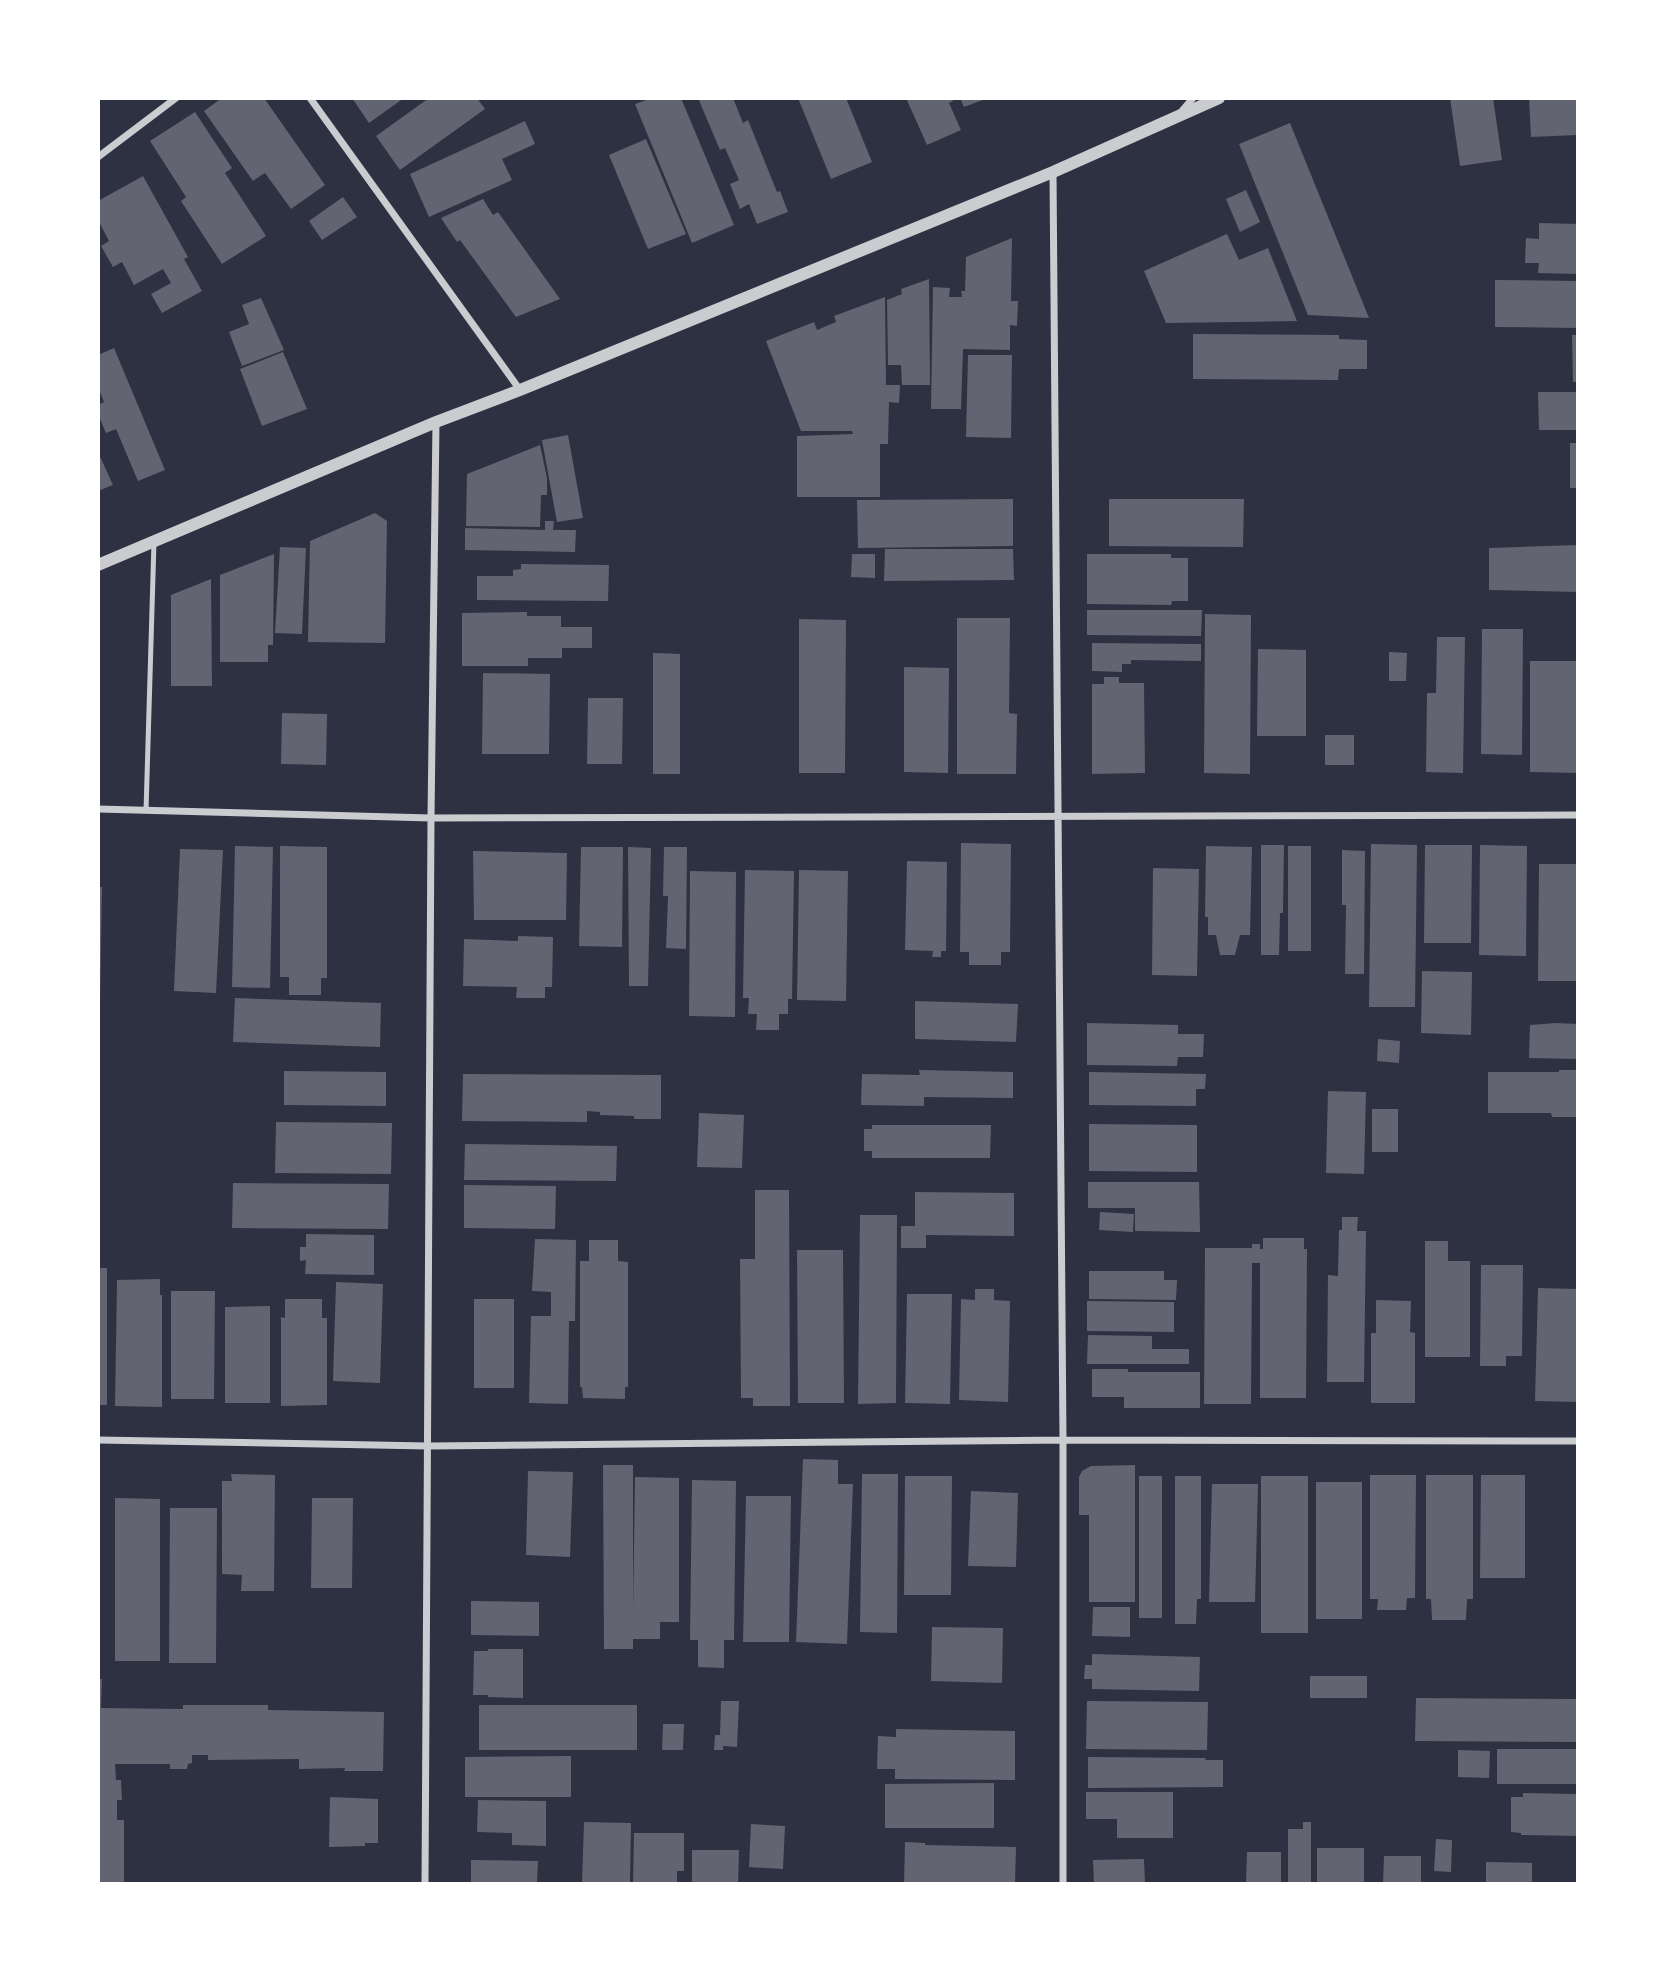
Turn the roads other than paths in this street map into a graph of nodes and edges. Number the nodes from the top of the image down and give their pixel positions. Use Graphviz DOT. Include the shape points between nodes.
graph roads {
  1 [pos="176,98"];
  2 [pos="310,98"];
  3 [pos="1193,98"];
  4 [pos="1219,98"];
  5 [pos="1180,114"];
  6 [pos="98,157"];
  7 [pos="1053,172"];
  8 [pos="520,390"];
  9 [pos="436,422"];
  10 [pos="154,542"];
  11 [pos="98,565"];
  12 [pos="98,810"];
  13 [pos="146,811"];
  14 [pos="1578,815"];
  15 [pos="1058,817"];
  16 [pos="431,818"];
  17 [pos="98,1440"];
  18 [pos="1063,1440"];
  19 [pos="1578,1441"];
  20 [pos="428,1446"];
  21 [pos="425,1884"];
  22 [pos="1063,1884"];
  1 -- 6 [label="street"];
  2 -- 8 [label="street"];
  3 -- 5 [label="street"];
  4 -- 5 [label="street"];
  5 -- 7 [label="street"];
  7 -- 8 [label="street"];
  7 -- 15 [label="street"];
  8 -- 9 [label="street"];
  9 -- 10 [label="street"];
  9 -- 16 [label="street"];
  10 -- 11 [label="street"];
  10 -- 13 [label="lane"];
  12 -- 13 [label="street"];
  13 -- 16 [label="street"];
  14 -- 15 [label="street"];
  15 -- 16 [label="street"];
  15 -- 18 [label="street"];
  16 -- 20 [label="street"];
  17 -- 20 [label="street"];
  18 -- 19 [label="street"];
  18 -- 20 [label="street"];
  18 -- 22 [label="street"];
  20 -- 21 [label="street"];
}
